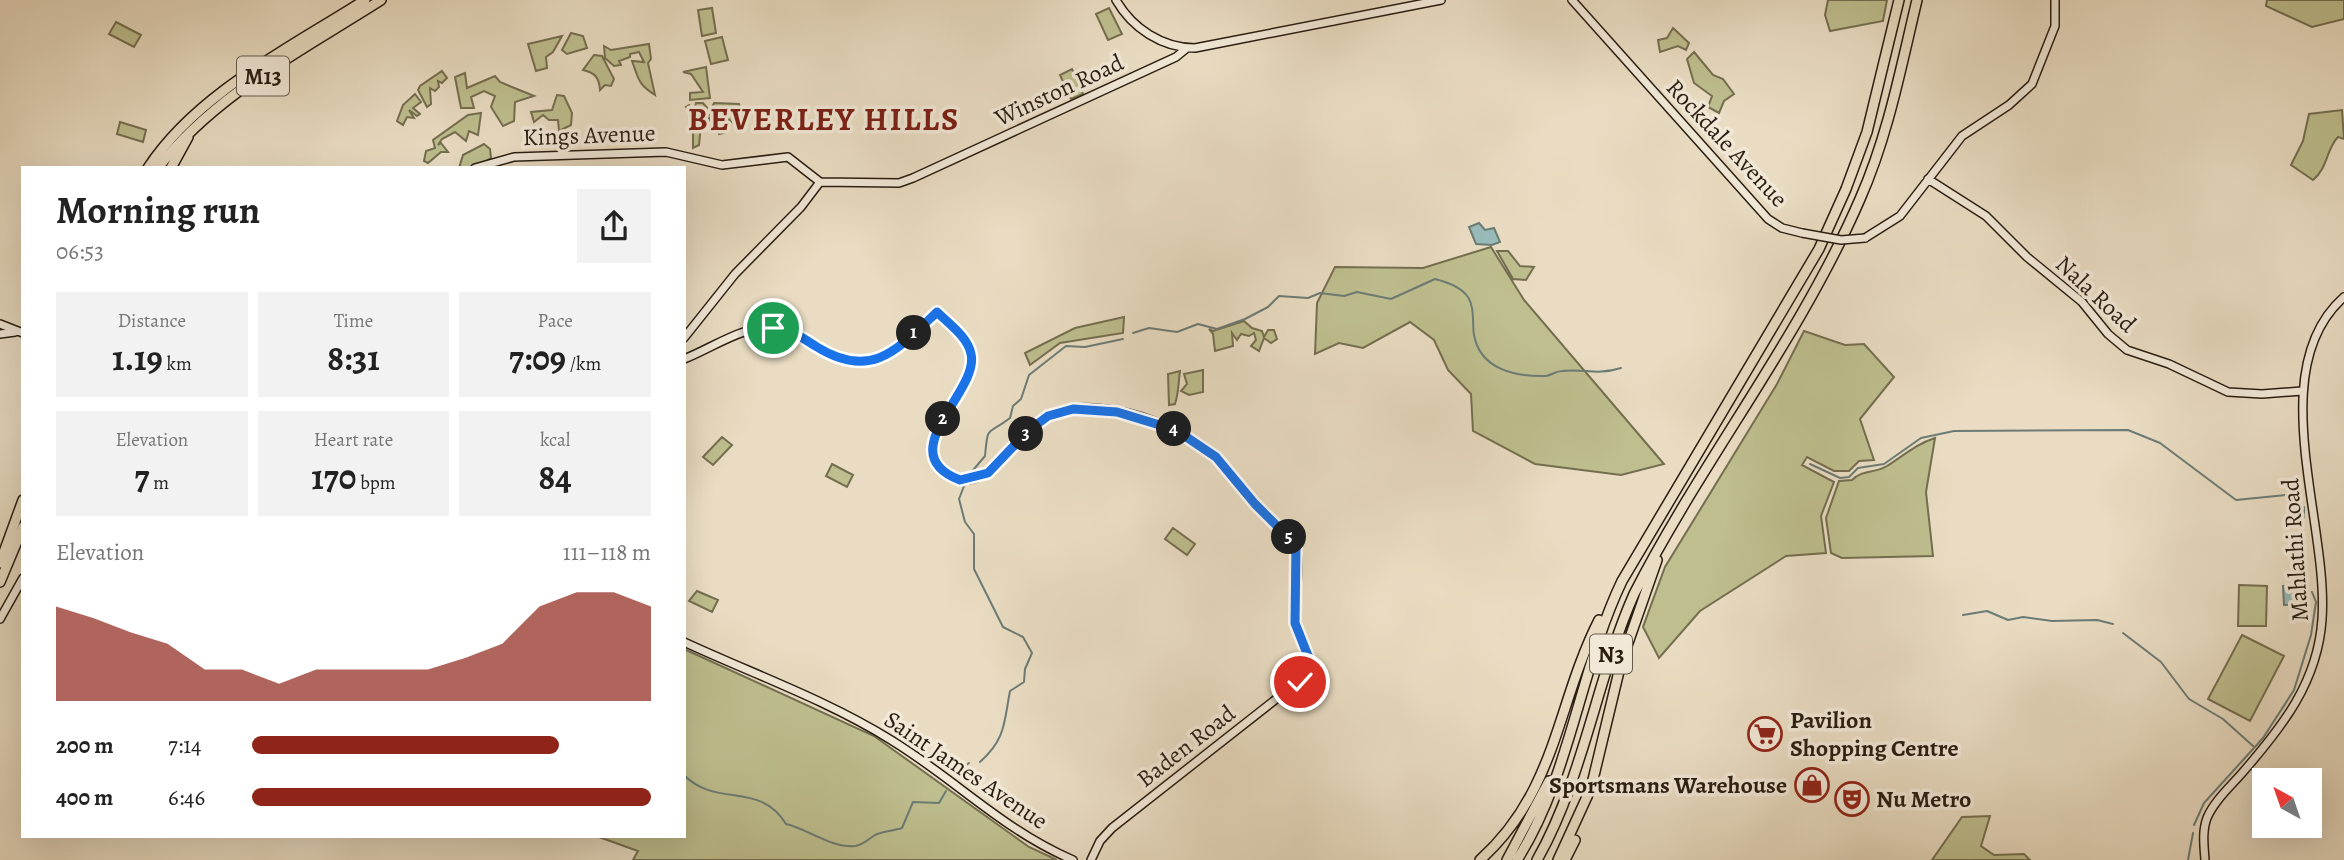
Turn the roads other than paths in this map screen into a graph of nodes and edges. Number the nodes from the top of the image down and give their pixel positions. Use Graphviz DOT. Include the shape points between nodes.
graph roads {
  1 [pos="365,0"];
  2 [pos="381,0"];
  3 [pos="1116,0"];
  4 [pos="1441,0"];
  5 [pos="1572,0"];
  6 [pos="1899,0"];
  7 [pos="1917,0"];
  8 [pos="2055,0"];
  9 [pos="1187,48"];
  10 [pos="194,127"];
  11 [pos="150,166"];
  12 [pos="160,166"];
  13 [pos="172,166"];
  14 [pos="482,166"];
  15 [pos="1928,179"];
  16 [pos="820,182"];
  17 [pos="2344,297"];
  18 [pos="1,325"];
  19 [pos="21,332"];
  20 [pos="0,334"];
  21 [pos="686,335"];
  22 [pos="686,358"];
  23 [pos="2302,391"];
  24 [pos="21,505"];
  25 [pos="21,532"];
  26 [pos="1667,532"];
  27 [pos="0,563"];
  28 [pos="0,582"];
  29 [pos="21,582"];
  30 [pos="1613,599"];
  31 [pos="0,619"];
  32 [pos="686,643"];
  33 [pos="1573,720"];
  34 [pos="1591,788"];
  35 [pos="1073,860"];
  36 [pos="1091,860"];
  37 [pos="1480,860"];
  38 [pos="1507,860"];
  39 [pos="1517,860"];
  40 [pos="1537,860"];
  41 [pos="1558,860"];
  42 [pos="1565,860"];
  43 [pos="2205,860"];
  1 -- 11 [label="highway, M13" via="209,103 170,139"];
  2 -- 10 [label="highway, M13" via="226,100"];
  3 -- 9 [label="street" via="1139,28"];
  4 -- 9 [label="street"];
  5 -- 15 [label="street, Rockdale Avenue, bridge" via="1768,219 1782,228 1841,240 1865,238 1894,221"];
  6 -- 30 [label="highway, N3" via="1867,132 1819,249"];
  7 -- 26 [label="highway, N3" via="1882,138 1861,197 1831,260"];
  8 -- 15 [label="street, Rockdale Avenue" via="2055,26 2032,84 1962,136"];
  9 -- 16 [label="street, Winston Road" via="913,178 899,183"];
  10 -- 12 [label="highway, M13"];
  10 -- 13 [label="highway"];
  14 -- 16 [label="street, Kings Avenue" via="514,157 666,152 722,165 788,157"];
  15 -- 23 [label="street, Nala Road" via="1986,216 2082,302 2127,350 2228,392"];
  16 -- 21 [label="street" via="720,291"];
  17 -- 23 [label="street, Mahlathi Road" via="2313,337"];
  18 -- 19 [label="street"];
  19 -- 20 [label="street"];
  22 -- 36 [label="street, Baden Road" via="752,329 773,328 794,332 835,357 868,362 895,350 937,312 965,340 971,353 970,369 939,424 934,443 938,463 951,477 971,480 988,473 1040,421 1060,411 1093,408 1117,412 1176,430 1216,457 1296,545 1295,617 1310,661 1308,674 1112,828"];
  23 -- 43 [label="street, Mahlathi Road" via="2322,594 2317,650 2303,692 2282,727 2210,812 2204,831"];
  24 -- 27 [label="highway"];
  25 -- 28 [label="highway"];
  26 -- 34 [label="highway" via="1634,618"];
  26 -- 40 [label="highway, N3" via="1622,620 1572,780"];
  29 -- 31 [label="street"];
  30 -- 33 [label="highway, N3"];
  30 -- 37 [label="highway" via="1591,638 1537,785 1513,824"];
  32 -- 35 [label="street, Saint James Avenue" via="890,739 992,815"];
  33 -- 38 [label="highway" via="1539,805"];
  33 -- 39 [label="highway, N3" via="1546,806"];
  34 -- 41 [label="highway"];
  34 -- 42 [label="highway" via="1589,805"];
}
